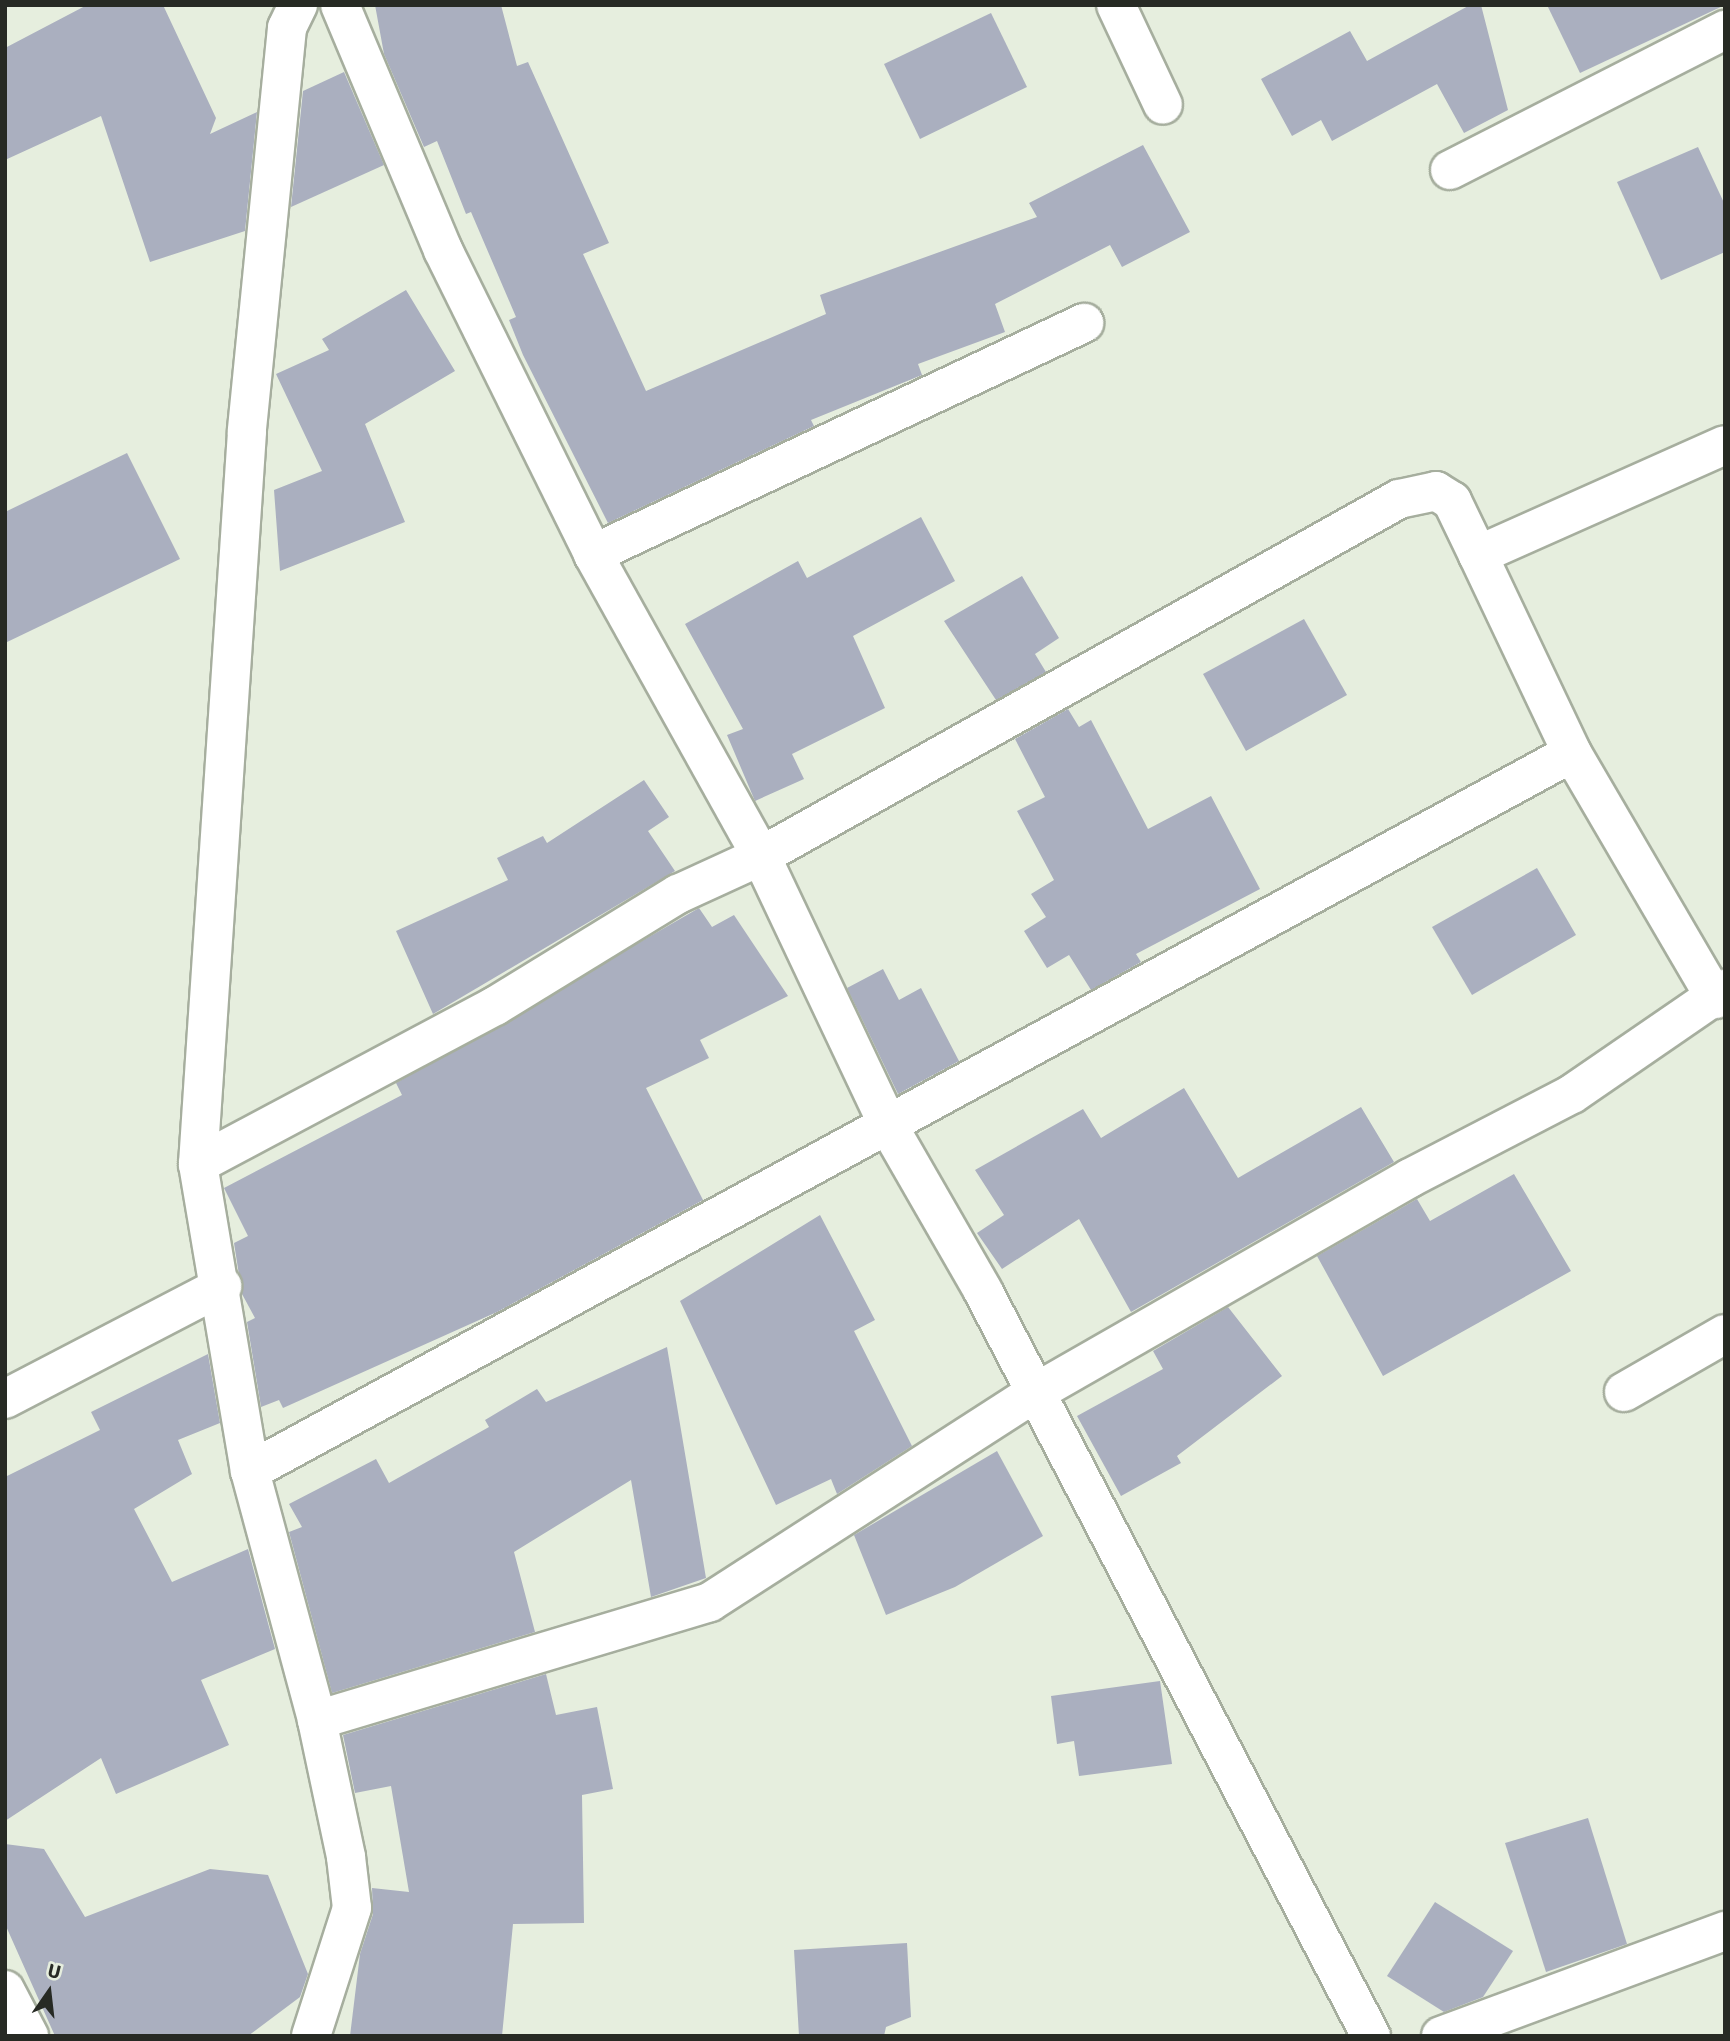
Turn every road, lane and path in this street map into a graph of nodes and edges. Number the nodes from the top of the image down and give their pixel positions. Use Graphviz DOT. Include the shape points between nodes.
graph roads {
  1 [pos="298,5"];
  2 [pos="340,5"];
  3 [pos="1116,5"];
  4 [pos="1725,30"];
  5 [pos="1163,105"];
  6 [pos="1450,170"];
  7 [pos="1084,323"];
  8 [pos="1725,445"];
  9 [pos="593,554"];
  10 [pos="1478,555"];
  11 [pos="1572,753"];
  12 [pos="761,856"];
  13 [pos="1720,994"];
  14 [pos="890,1129"];
  15 [pos="198,1164"];
  16 [pos="222,1286"];
  17 [pos="1725,1334"];
  18 [pos="1624,1392"];
  19 [pos="1033,1394"];
  20 [pos="5,1399"];
  21 [pos="250,1471"];
  22 [pos="317,1720"];
  23 [pos="1725,1931"];
  24 [pos="5,1990"];
  25 [pos="29,2036"];
  26 [pos="311,2036"];
  27 [pos="1371,2036"];
  28 [pos="1441,2036"];
  1 -- 15 [label="street" via="287,28 247,432"];
  2 -- 9 [label="street" via="443,250"];
  3 -- 5 [label="street"];
  4 -- 6 [label="street"];
  7 -- 9 [label="street"];
  8 -- 10 [label="street"];
  9 -- 12 [label="street"];
  10 -- 11 [label="street"];
  10 -- 12 [label="street" via="1452,501 1436,491 1399,499"];
  11 -- 13 [label="street"];
  11 -- 14 [label="street"];
  12 -- 14 [label="street"];
  12 -- 15 [label="street" via="678,894 495,1006"];
  13 -- 19 [label="street" via="1572,1094 1410,1178"];
  14 -- 19 [label="street" via="983,1291"];
  14 -- 21 [label="street"];
  15 -- 16 [label="street"];
  16 -- 20 [label="street"];
  16 -- 21 [label="street"];
  17 -- 18 [label="street"];
  19 -- 22 [label="street" via="710,1602"];
  19 -- 27 [label="street"];
  21 -- 22 [label="street"];
  22 -- 26 [label="street" via="352,1909"];
  23 -- 28 [label="street"];
  24 -- 25 [label="street"];
}
